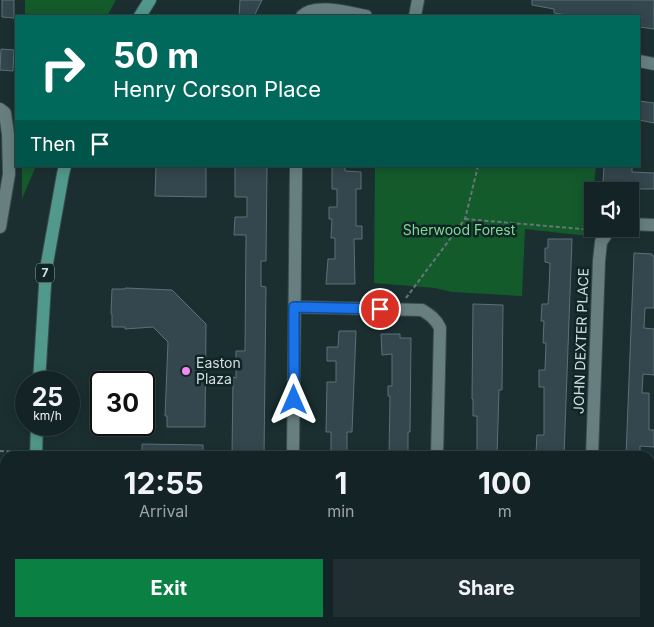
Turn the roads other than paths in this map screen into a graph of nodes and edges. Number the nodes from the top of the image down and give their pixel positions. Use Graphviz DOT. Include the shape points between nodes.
graph roads {
  1 [pos="150,0"];
  2 [pos="418,0"];
  3 [pos="141,15"];
  4 [pos="304,15"];
  5 [pos="360,15"];
  6 [pos="415,15"];
  7 [pos="640,61"];
  8 [pos="654,64"];
  9 [pos="0,108"];
  10 [pos="66,167"];
  11 [pos="296,167"];
  12 [pos="639,224"];
  13 [pos="654,224"];
  14 [pos="0,227"];
  15 [pos="604,237"];
  16 [pos="294,307"];
  17 [pos="40,371"];
  18 [pos="37,436"];
  19 [pos="36,451"];
  20 [pos="293,451"];
  21 [pos="437,451"];
  22 [pos="592,451"];
  1 -- 3 [label="main road"];
  2 -- 6 [label="street"];
  4 -- 5 [label="street" via="318,10"];
  7 -- 8 [label="street"];
  9 -- 14 [label="street" via="6,120 9,174"];
  10 -- 17 [label="main road, 7" via="46,269"];
  11 -- 16 [label="street"];
  12 -- 13 [label="street"];
  15 -- 22 [label="street, JOHN DEXTER PLACE" via="599,261"];
  16 -- 20 [label="street"];
  16 -- 21 [label="street" via="422,310 437,321 440,328"];
  18 -- 19 [label="main road"];
}
